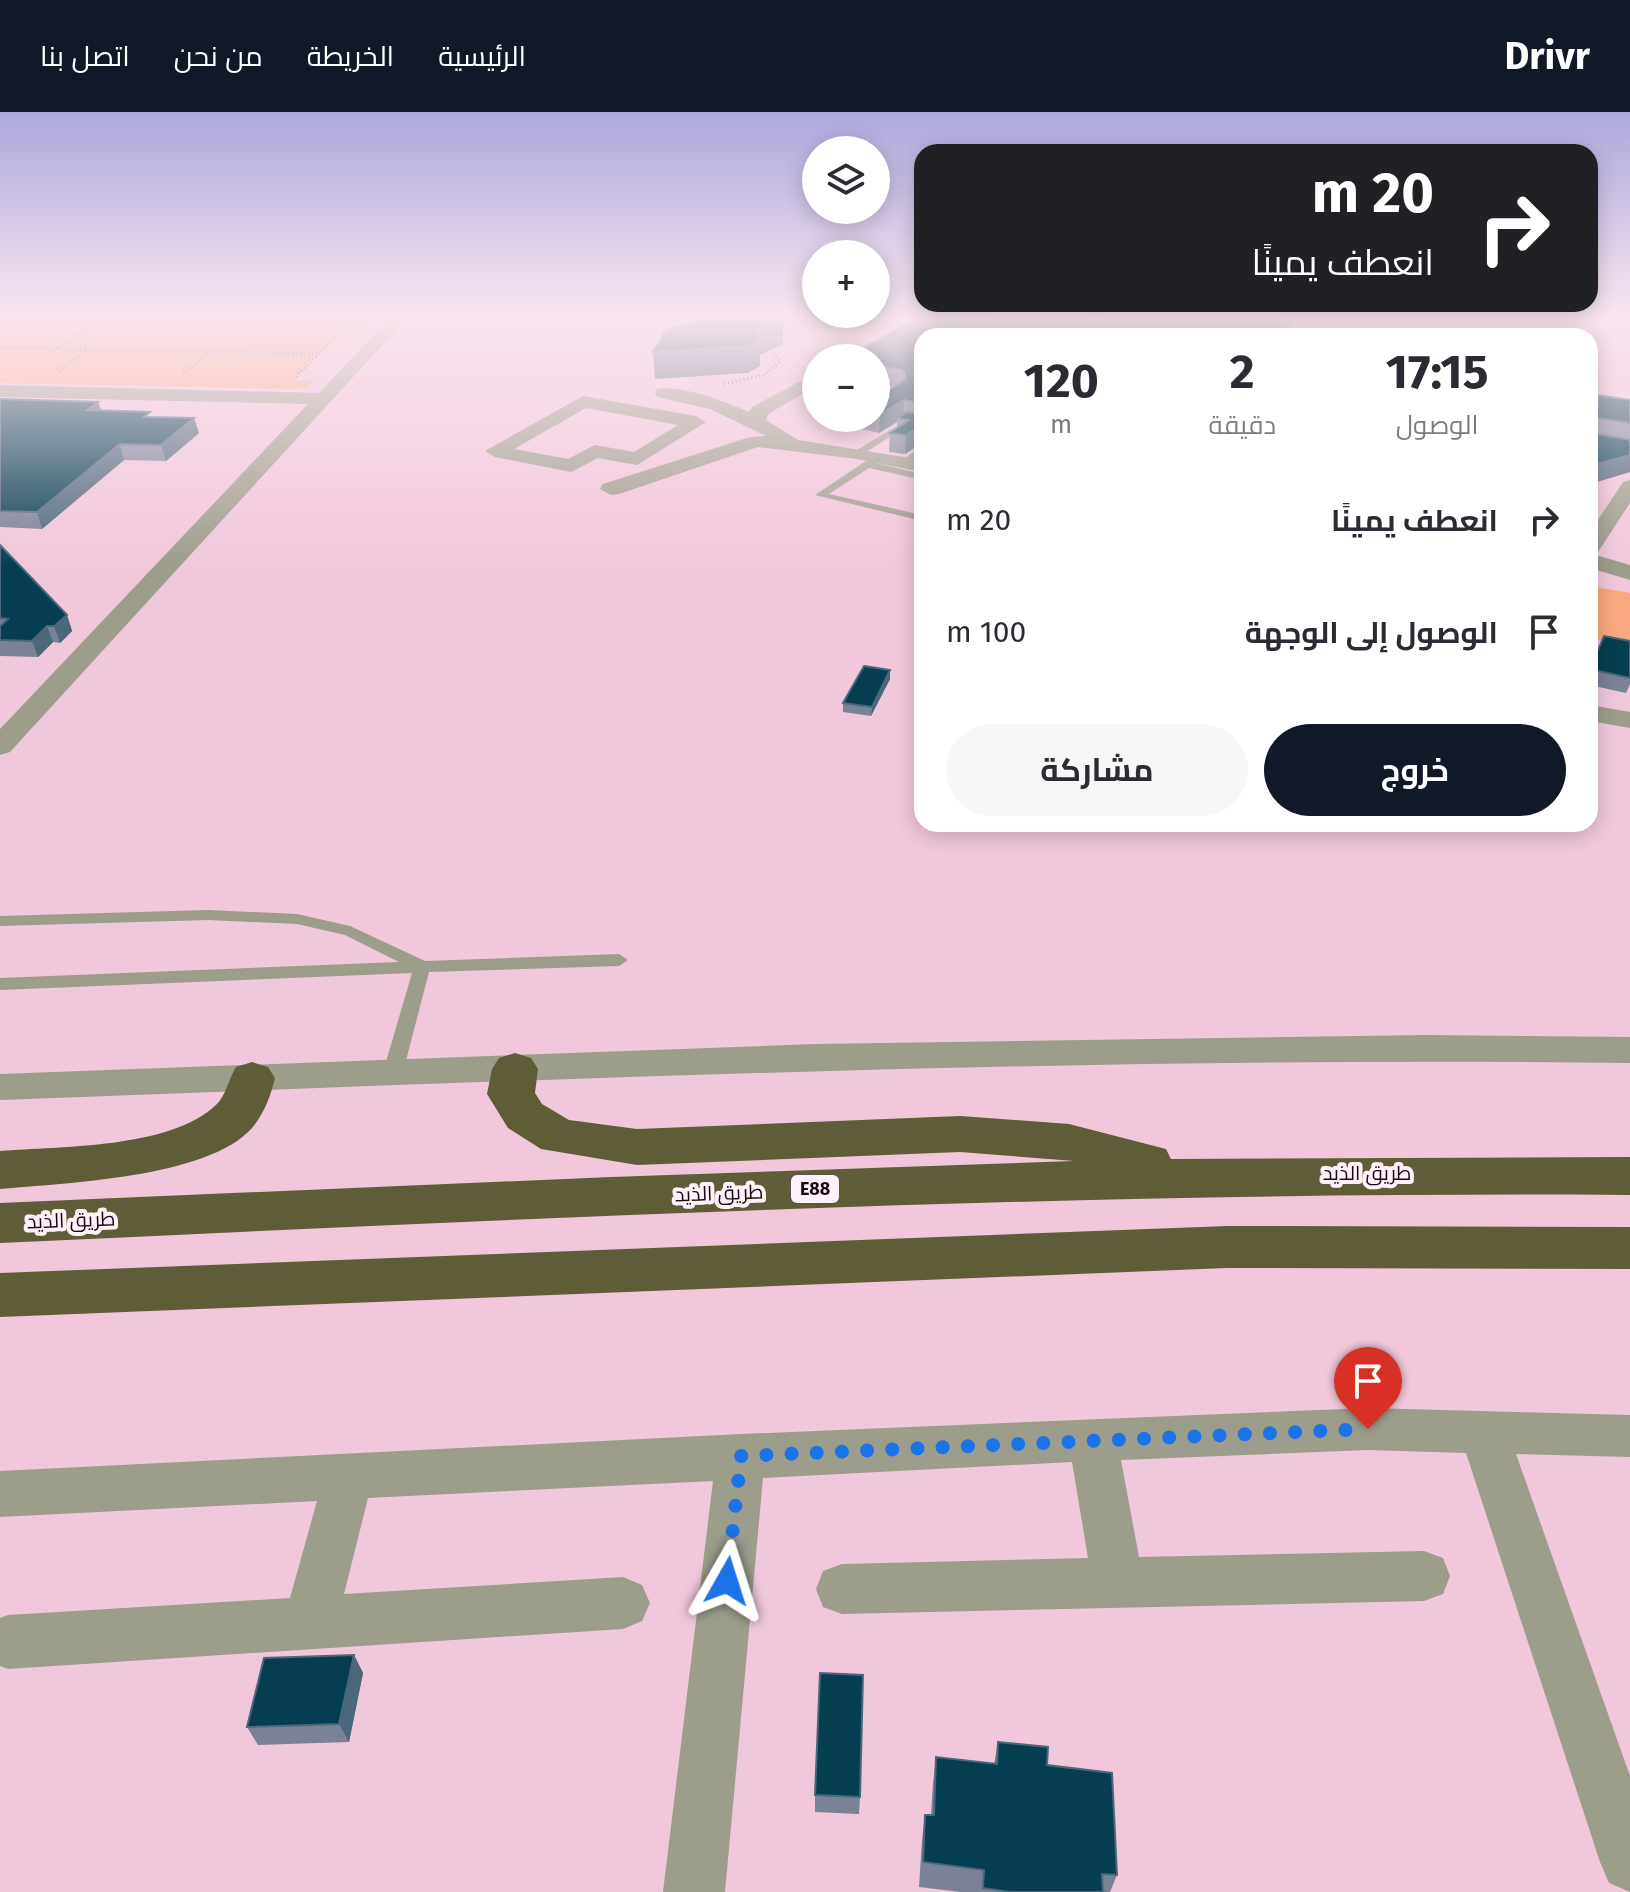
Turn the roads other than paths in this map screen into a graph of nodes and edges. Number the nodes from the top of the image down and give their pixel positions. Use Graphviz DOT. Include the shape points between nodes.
graph roads {
  1 [pos="321,400"];
  2 [pos="701,400"];
  3 [pos="778,400"];
  4 [pos="756,420"];
  5 [pos="914,426"];
  6 [pos="683,430"];
  7 [pos="757,441"];
  8 [pos="793,445"];
  9 [pos="524,451"];
  10 [pos="868,458"];
  11 [pos="913,465"];
  12 [pos="914,474"];
  13 [pos="1630,486"];
  14 [pos="611,489"];
  15 [pos="914,516"];
  16 [pos="1598,537"];
  17 [pos="1598,563"];
  18 [pos="1630,573"];
  19 [pos="1598,582"];
  20 [pos="1630,588"];
  21 [pos="1598,714"];
  22 [pos="1630,720"];
  23 [pos="0,746"];
  24 [pos="0,921"];
  25 [pos="619,960"];
  26 [pos="422,967"];
  27 [pos="0,984"];
  28 [pos="1630,1050"];
  29 [pos="515,1069"];
  30 [pos="393,1072"];
  31 [pos="252,1078"];
  32 [pos="0,1087"];
  33 [pos="0,1170"];
  34 [pos="1201,1175"];
  35 [pos="1630,1176"];
  36 [pos="0,1223"];
  37 [pos="1630,1248"];
  38 [pos="0,1295"];
  39 [pos="1484,1433"];
  40 [pos="1630,1436"];
  41 [pos="1093,1440"];
  42 [pos="741,1456"];
  43 [pos="348,1477"];
  44 [pos="0,1494"];
  45 [pos="1424,1576"];
  46 [pos="1118,1583"];
  47 [pos="842,1589"];
  48 [pos="623,1603"];
  49 [pos="310,1623"];
  50 [pos="8,1642"];
  51 [pos="1630,1862"];
  52 [pos="694,1892"];
  1 -- 23 [label="street"];
  2 -- 4 [label="street"];
  3 -- 4 [label="street" via="759,411"];
  4 -- 8 [label="street"];
  5 -- 10 [label="lane" via="905,424"];
  6 -- 7 [label="street"];
  6 -- 9 [label="street" via="661,426 629,446 588,439 564,453"];
  6 -- 9 [label="street" via="637,459 595,451 571,466"];
  6 -- 9 [label="street" via="696,422 583,402 495,451"];
  7 -- 8 [label="street"];
  7 -- 14 [label="street"];
  8 -- 10 [label="street"];
  10 -- 11 [label="street"];
  10 -- 12 [label="lane"];
  10 -- 15 [label="lane" via="820,495"];
  13 -- 16 [label="street"];
  17 -- 18 [label="street"];
  19 -- 20 [label="street"];
  21 -- 22 [label="street"];
  24 -- 26 [label="lane" via="208,915 297,919 350,931"];
  25 -- 26 [label="lane"];
  26 -- 27 [label="lane"];
  26 -- 30 [label="lane"];
  28 -- 29 [label="street" via="1120,1049"];
  29 -- 30 [label="street"];
  29 -- 34 [label="highway" via="511,1094 525,1116 558,1136 637,1147 960,1134 1069,1142"];
  30 -- 31 [label="street"];
  31 -- 32 [label="street"];
  31 -- 33 [label="highway" via="233,1119 211,1136 115,1158"];
  34 -- 35 [label="highway, طريق الذيد / E88"];
  34 -- 36 [label="highway, طريق الذيد / E88"];
  37 -- 38 [label="highway" via="1196,1248"];
  39 -- 40 [label="street"];
  39 -- 41 [label="street" via="1368,1429"];
  39 -- 51 [label="street"];
  41 -- 42 [label="street"];
  41 -- 46 [label="street"];
  42 -- 43 [label="street"];
  42 -- 52 [label="street"];
  43 -- 44 [label="street"];
  43 -- 49 [label="street"];
  45 -- 46 [label="street"];
  46 -- 47 [label="street"];
  48 -- 49 [label="street"];
  49 -- 50 [label="street"];
}
